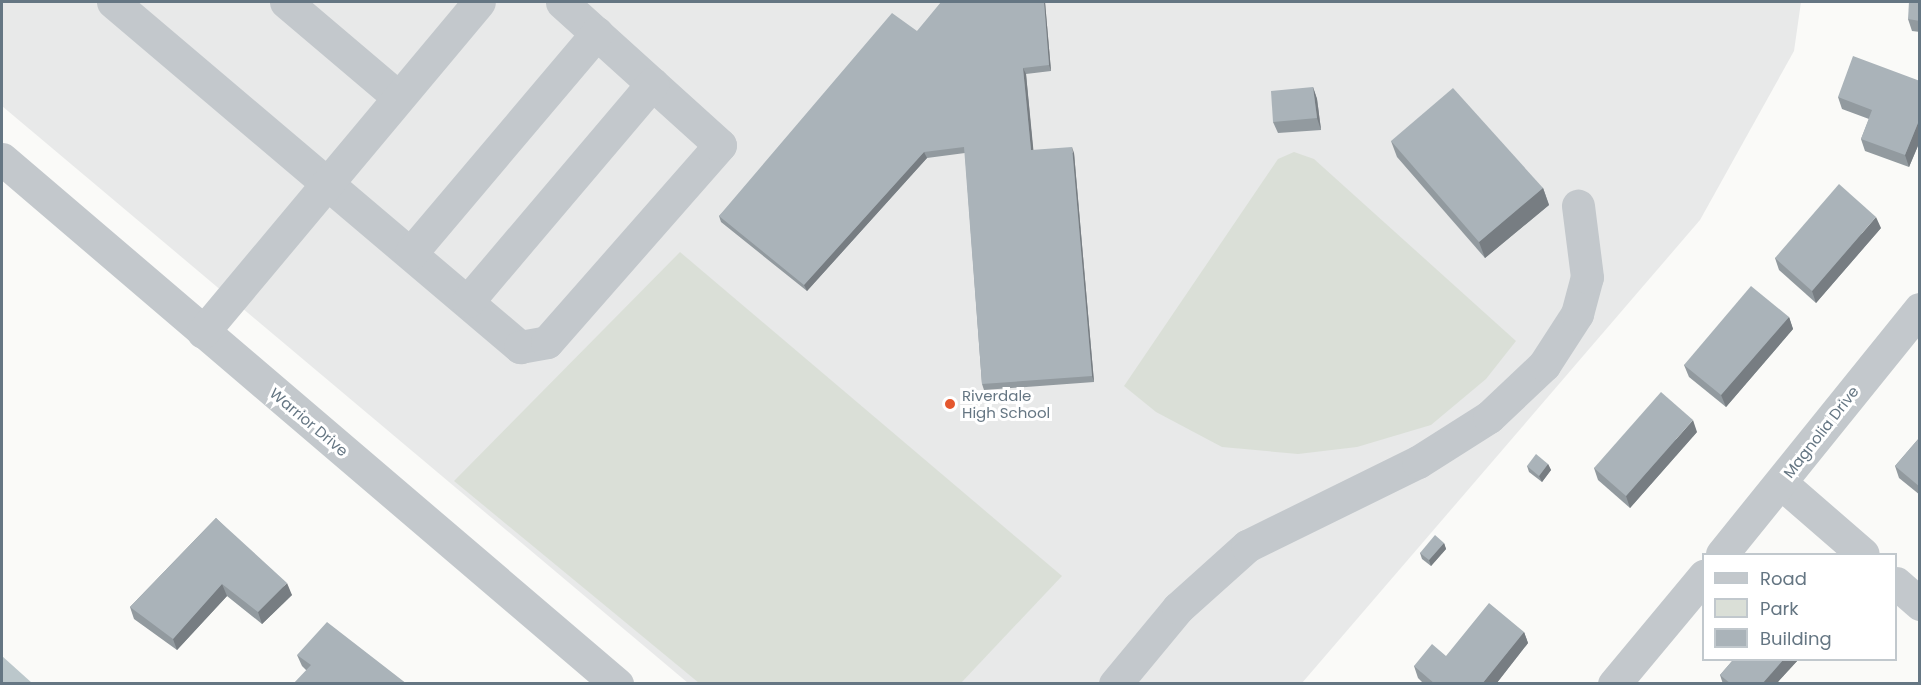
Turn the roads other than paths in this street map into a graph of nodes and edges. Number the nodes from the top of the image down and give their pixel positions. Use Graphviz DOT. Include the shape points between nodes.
graph roads {
  1 [pos="113,2"];
  2 [pos="286,2"];
  3 [pos="479,2"];
  4 [pos="562,2"];
  5 [pos="597,33"];
  6 [pos="652,84"];
  7 [pos="397,96"];
  8 [pos="2,159"];
  9 [pos="325,181"];
  10 [pos="1578,206"];
  11 [pos="411,253"];
  12 [pos="468,301"];
  13 [pos="1920,309"];
  14 [pos="203,332"];
  15 [pos="1781,483"];
  16 [pos="1724,553"];
  17 [pos="1861,553"];
  18 [pos="1702,578"];
  19 [pos="1897,584"];
  20 [pos="1920,604"];
  21 [pos="617,684"];
  22 [pos="1115,684"];
  23 [pos="1614,684"];
  1 -- 9 [label="street"];
  2 -- 7 [label="street"];
  3 -- 7 [label="street"];
  4 -- 5 [label="street"];
  5 -- 6 [label="street"];
  5 -- 11 [label="street"];
  6 -- 12 [label="street"];
  6 -- 12 [label="street" via="720,145 700,169 547,342 520,347"];
  7 -- 9 [label="street"];
  8 -- 14 [label="street, Warrior Drive"];
  9 -- 11 [label="street"];
  9 -- 14 [label="street"];
  10 -- 22 [label="street" via="1587,277 1577,314 1544,365 1489,417 1418,462 1247,546 1178,608"];
  11 -- 12 [label="street"];
  13 -- 15 [label="street, Magnolia Drive"];
  14 -- 21 [label="street, Warrior Drive"];
  15 -- 16 [label="street, Magnolia Drive"];
  15 -- 17 [label="street"];
  18 -- 23 [label="street"];
  19 -- 20 [label="street"];
}
